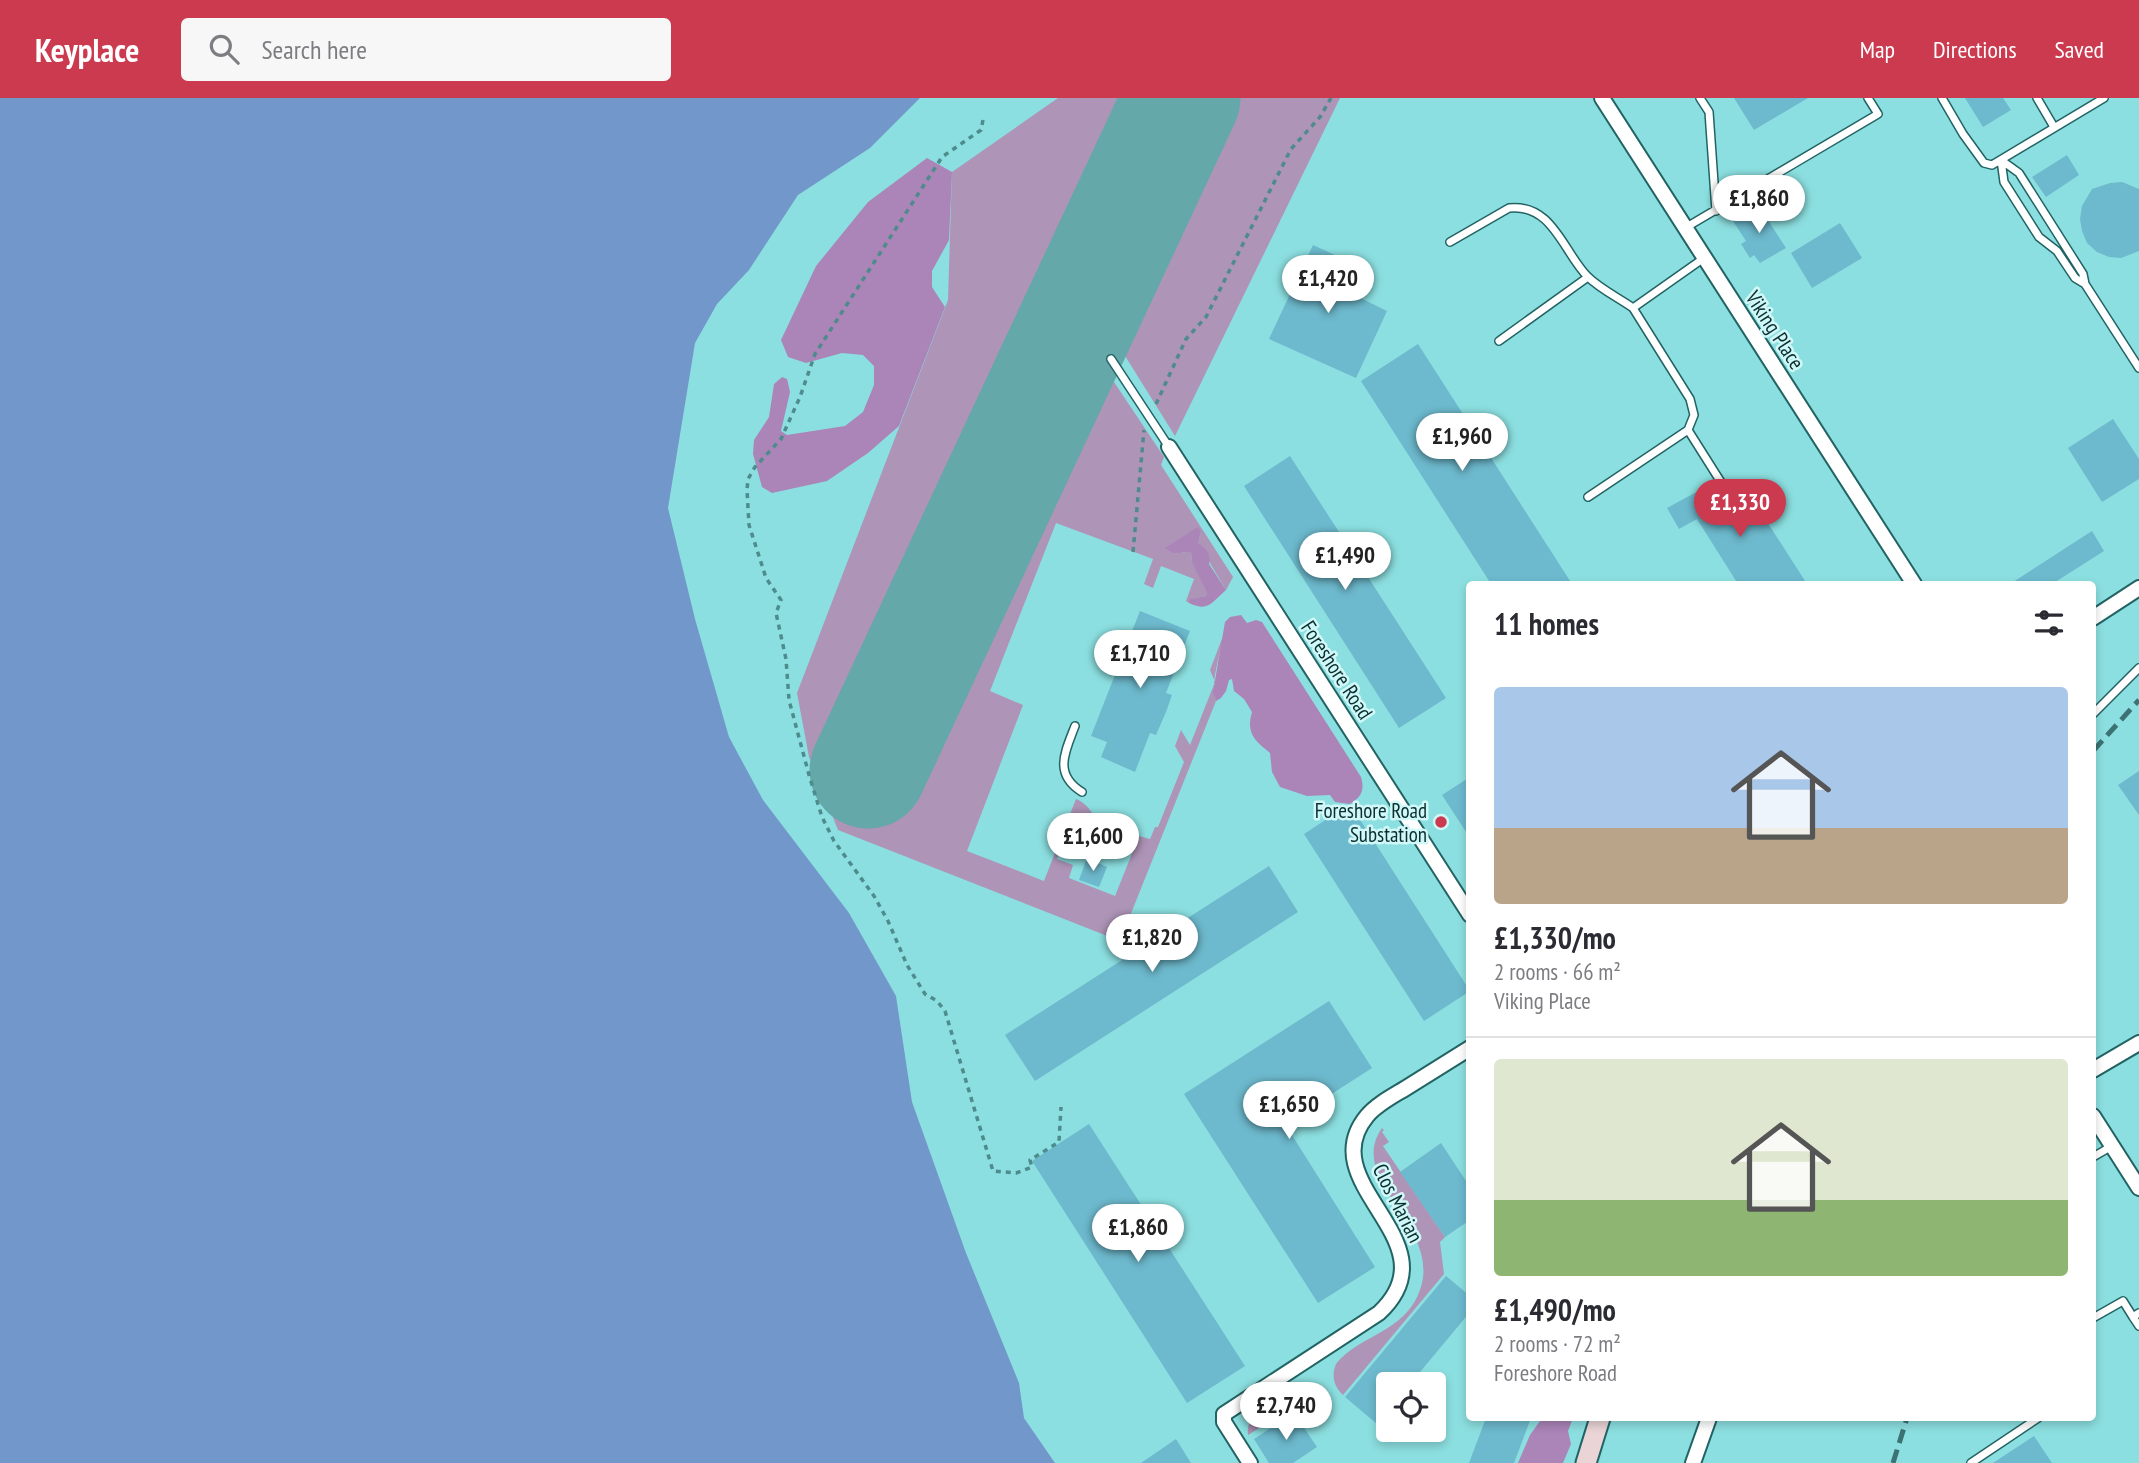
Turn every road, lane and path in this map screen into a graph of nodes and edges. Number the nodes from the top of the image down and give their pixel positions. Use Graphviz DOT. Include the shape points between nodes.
graph roads {
  1 [pos="1331,98"];
  2 [pos="1601,98"];
  3 [pos="1700,98"];
  4 [pos="1868,98"];
  5 [pos="1942,98"];
  6 [pos="2037,98"];
  7 [pos="2104,98"];
  8 [pos="984,120"];
  9 [pos="2054,127"];
  10 [pos="2001,160"];
  11 [pos="1716,211"];
  12 [pos="1685,228"];
  13 [pos="1450,242"];
  14 [pos="1704,258"];
  15 [pos="1588,277"];
  16 [pos="2085,284"];
  17 [pos="1633,308"];
  18 [pos="1499,341"];
  19 [pos="1111,359"];
  20 [pos="2139,368"];
  21 [pos="1150,417"];
  22 [pos="1688,430"];
  23 [pos="1170,447"];
  24 [pos="1724,487"];
  25 [pos="1588,497"];
  26 [pos="1133,552"];
  27 [pos="1912,581"];
  28 [pos="2139,588"];
  29 [pos="2096,616"];
  30 [pos="2139,668"];
  31 [pos="2096,711"];
  32 [pos="1075,726"];
  33 [pos="1082,792"];
  34 [pos="1466,909"];
  35 [pos="2139,1043"];
  36 [pos="1466,1050"];
  37 [pos="2096,1068"];
  38 [pos="1061,1107"];
  39 [pos="2096,1121"];
  40 [pos="2112,1146"];
  41 [pos="2096,1155"];
  42 [pos="2139,1188"];
  43 [pos="2136,1315"];
  44 [pos="2096,1316"];
  45 [pos="2139,1326"];
  46 [pos="1599,1421"];
  47 [pos="1708,1421"];
  48 [pos="2034,1421"];
  49 [pos="1250,1463"];
  50 [pos="1586,1463"];
  51 [pos="1693,1463"];
  52 [pos="1971,1463"];
  1 -- 21 [label="path" via="1291,149 1206,317 1186,339"];
  2 -- 12 [label="street, Viking Place"];
  3 -- 11 [label="lane" via="1709,112"];
  4 -- 11 [label="lane" via="1878,114"];
  5 -- 10 [label="lane" via="1984,163"];
  6 -- 9 [label="lane"];
  7 -- 9 [label="lane"];
  8 -- 38 [label="path" via="981,130 942,156 815,354 781,439 748,479 749,525 766,578 781,600 776,613 789,700 822,817 874,896 906,965 925,994 945,1011 993,1171 1016,1173 1032,1167 1030,1160 1059,1142"];
  9 -- 10 [label="lane"];
  10 -- 16 [label="lane" via="2019,173"];
  10 -- 16 [label="lane" via="2004,182 2039,237"];
  11 -- 12 [label="lane"];
  12 -- 14 [label="street, Viking Place"];
  13 -- 15 [label="lane" via="1520,206 1545,219"];
  14 -- 17 [label="lane"];
  14 -- 27 [label="street, Viking Place"];
  15 -- 17 [label="lane"];
  15 -- 18 [label="lane"];
  16 -- 20 [label="lane"];
  17 -- 22 [label="lane" via="1690,399 1694,415"];
  19 -- 21 [label="lane"];
  21 -- 23 [label="lane"];
  21 -- 26 [label="path" via="1143,432"];
  22 -- 24 [label="lane"];
  22 -- 25 [label="lane"];
  23 -- 34 [label="street, Foreshore Road"];
  28 -- 29 [label="street"];
  30 -- 31 [label="lane"];
  32 -- 33 [label="lane" via="1063,758 1064,768 1067,778"];
  35 -- 37 [label="street"];
  36 -- 49 [label="street, Clos Marian" via="1380,1104 1363,1122 1355,1142 1355,1164 1399,1245 1403,1265 1400,1287 1379,1313 1224,1414 1224,1422"];
  39 -- 40 [label="street"];
  40 -- 41 [label="lane"];
  40 -- 42 [label="street"];
  43 -- 44 [label="lane" via="2123,1301"];
  43 -- 45 [label="lane"];
  46 -- 50 [label="street"];
  47 -- 51 [label="street"];
  48 -- 52 [label="lane"];
}
